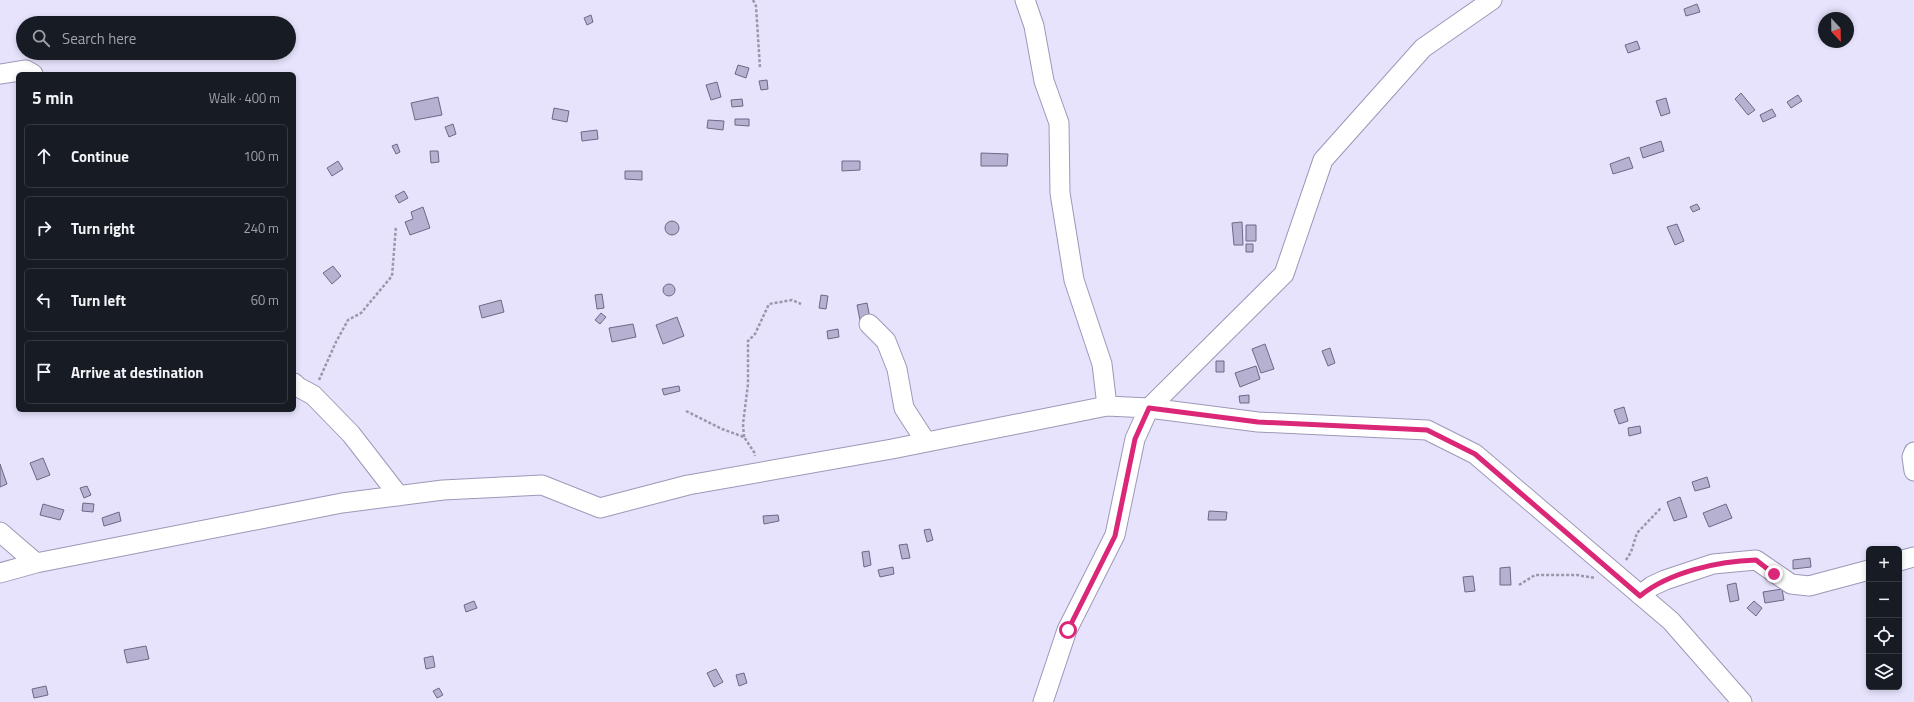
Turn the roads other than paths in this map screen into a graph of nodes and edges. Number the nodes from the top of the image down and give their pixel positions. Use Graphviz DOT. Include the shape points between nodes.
graph roads {
  1 [pos="1026,0"];
  2 [pos="1492,0"];
  3 [pos="30,72"];
  4 [pos="0,74"];
  5 [pos="869,324"];
  6 [pos="296,384"];
  7 [pos="1107,406"];
  8 [pos="1149,408"];
  9 [pos="926,442"];
  10 [pos="1914,452"];
  11 [pos="1914,471"];
  12 [pos="399,496"];
  13 [pos="0,532"];
  14 [pos="1914,557"];
  15 [pos="1902,560"];
  16 [pos="36,563"];
  17 [pos="1866,571"];
  18 [pos="0,573"];
  19 [pos="1640,596"];
  20 [pos="1043,702"];
  21 [pos="1742,702"];
  1 -- 7 [label="street" via="1034,26 1044,81 1059,123 1060,193 1074,280 1102,364"];
  2 -- 8 [label="street" via="1423,48 1323,160 1284,274"];
  3 -- 4 [label="street" via="26,70"];
  5 -- 9 [label="street" via="886,341 897,369 904,408"];
  6 -- 12 [label="street" via="313,395 351,434"];
  7 -- 8 [label="street"];
  7 -- 9 [label="street"];
  8 -- 19 [label="street" via="1258,422 1427,430 1475,454"];
  8 -- 20 [label="street" via="1135,439 1115,536 1068,630"];
  9 -- 12 [label="street" via="688,485 600,508 542,485 443,490"];
  10 -- 11 [label="street"];
  12 -- 16 [label="street" via="342,504"];
  13 -- 16 [label="street"];
  14 -- 15 [label="street"];
  16 -- 18 [label="street"];
  17 -- 19 [label="street" via="1809,586 1791,584 1756,560 1713,564 1665,580"];
  19 -- 21 [label="street" via="1671,620"];
}
